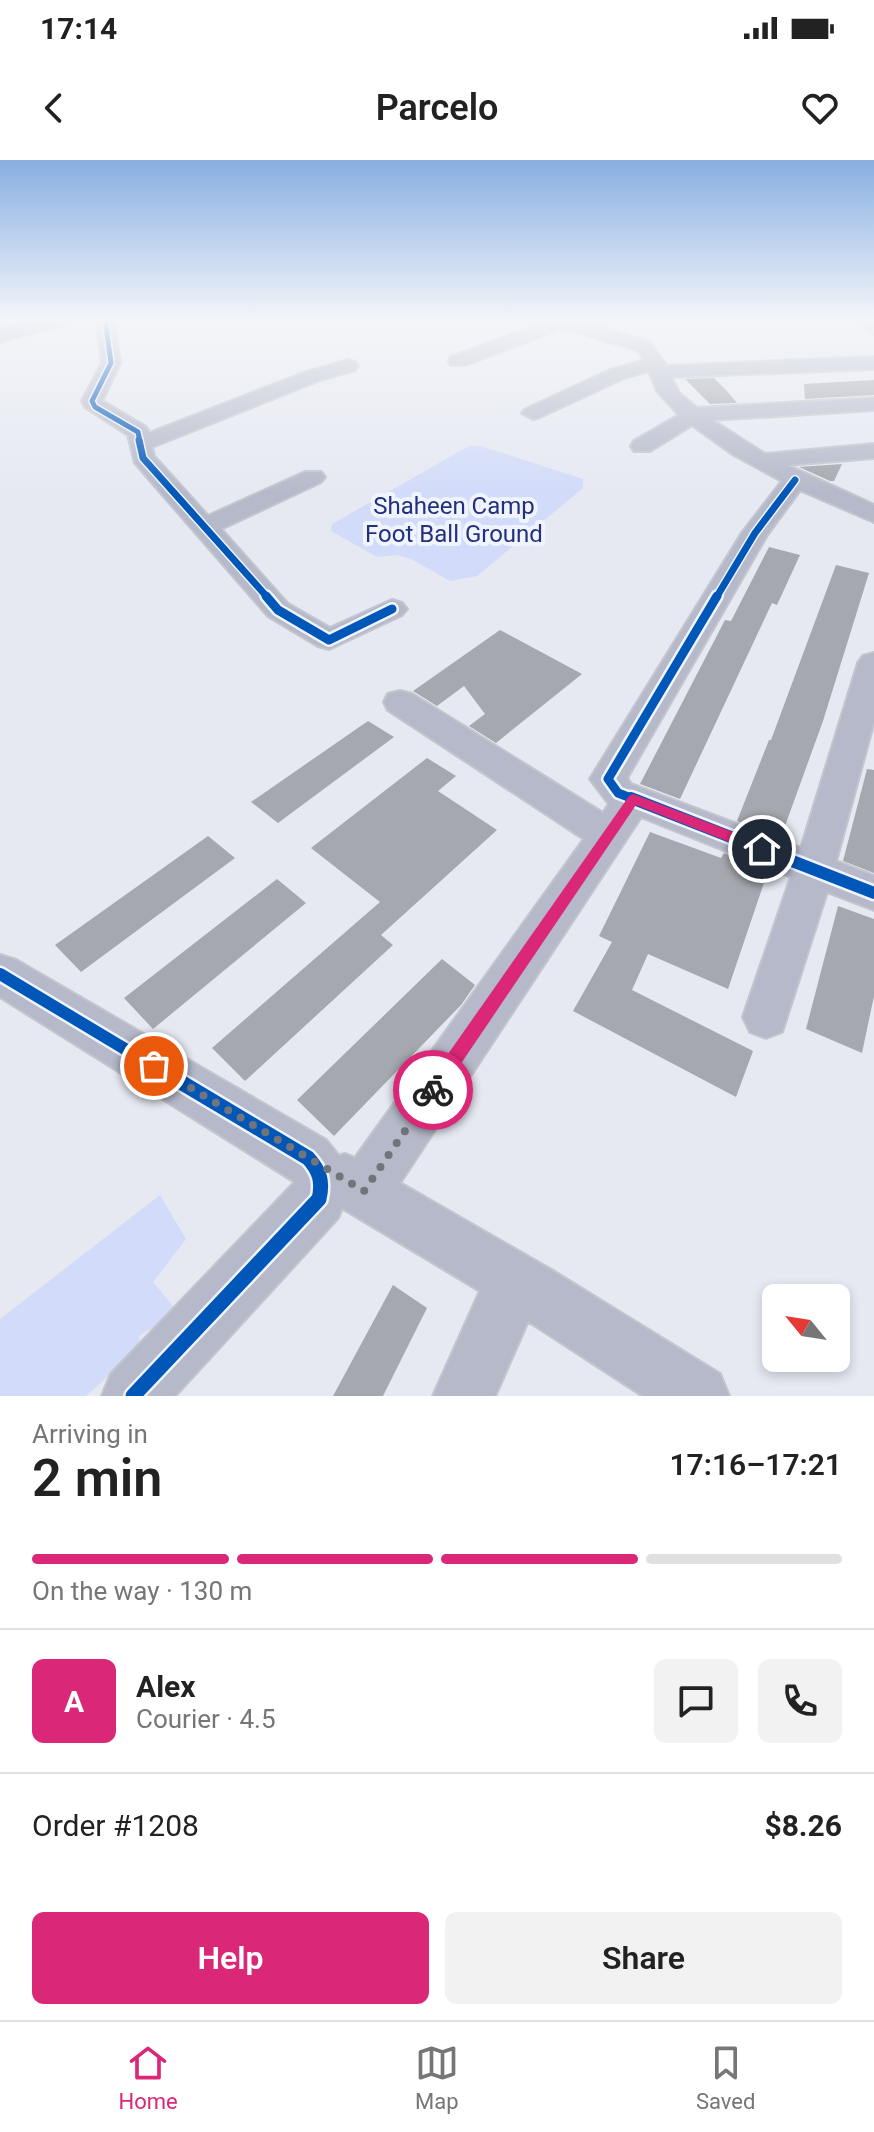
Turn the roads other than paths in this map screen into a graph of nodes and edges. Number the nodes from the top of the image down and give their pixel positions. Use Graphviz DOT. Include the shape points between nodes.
graph roads {
  1 [pos="104,377"];
  2 [pos="311,377"];
  3 [pos="611,377"];
  4 [pos="661,377"];
  5 [pos="874,404"];
  6 [pos="533,413"];
  7 [pos="694,415"];
  8 [pos="142,443"];
  9 [pos="642,446"];
  10 [pos="874,451"];
  11 [pos="760,461"];
  12 [pos="313,477"];
  13 [pos="795,480"];
  14 [pos="872,512"];
  15 [pos="203,528"];
  16 [pos="392,609"];
  17 [pos="874,663"];
  18 [pos="400,702"];
  19 [pos="863,745"];
  20 [pos="633,799"];
  21 [pos="607,835"];
  22 [pos="814,869"];
  23 [pos="874,893"];
  24 [pos="0,974"];
  25 [pos="766,1017"];
  26 [pos="308,1158"];
  27 [pos="364,1191"];
  28 [pos="533,1291"];
  29 [pos="133,1396"];
  30 [pos="464,1396"];
  31 [pos="698,1396"];
  1 -- 8 [label="street" via="92,401 99,411 138,432"];
  2 -- 8 [label="street"];
  3 -- 6 [label="street"];
  4 -- 7 [label="street" via="670,396"];
  5 -- 7 [label="street"];
  7 -- 9 [label="street"];
  7 -- 11 [label="street"];
  8 -- 15 [label="street" via="143,458"];
  10 -- 11 [label="street"];
  11 -- 13 [label="street"];
  12 -- 15 [label="street"];
  13 -- 14 [label="street"];
  13 -- 20 [label="street" via="755,533 608,779 618,793"];
  15 -- 16 [label="street" via="278,610 322,638 335,639"];
  17 -- 19 [label="street"];
  18 -- 21 [label="street"];
  19 -- 22 [label="street"];
  20 -- 21 [label="street"];
  20 -- 22 [label="street"];
  21 -- 27 [label="street"];
  22 -- 23 [label="street"];
  22 -- 25 [label="street"];
  24 -- 26 [label="street"];
  26 -- 27 [label="street"];
  26 -- 29 [label="street" via="320,1170 319,1199"];
  27 -- 28 [label="street"];
  28 -- 30 [label="street" via="514,1292 502,1308"];
  28 -- 31 [label="street"];
}
